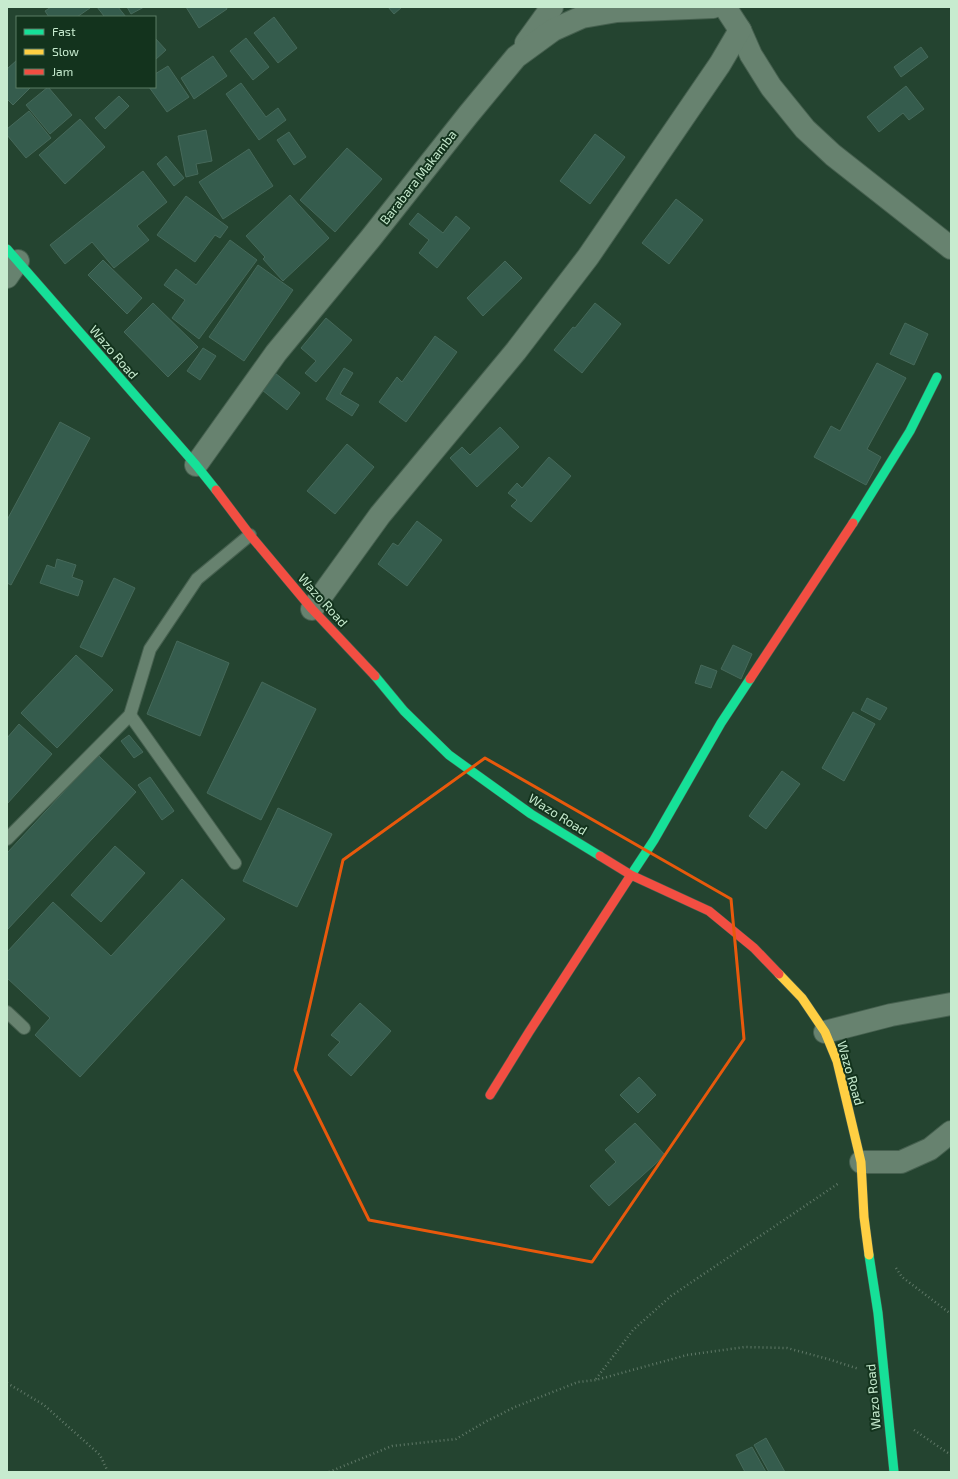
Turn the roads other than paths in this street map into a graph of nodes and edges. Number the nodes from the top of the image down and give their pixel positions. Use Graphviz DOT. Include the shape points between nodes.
graph roads {
  1 [pos="552,7"];
  2 [pos="713,7"];
  3 [pos="725,7"];
  4 [pos="666,8"];
  5 [pos="740,30"];
  6 [pos="516,57"];
  7 [pos="951,248"];
  8 [pos="11,262"];
  9 [pos="938,377"];
  10 [pos="196,465"];
  11 [pos="250,535"];
  12 [pos="312,609"];
  13 [pos="130,715"];
  14 [pos="7,839"];
  15 [pos="235,863"];
  16 [pos="631,875"];
  17 [pos="951,1004"];
  18 [pos="7,1012"];
  19 [pos="24,1028"];
  20 [pos="825,1032"];
  21 [pos="490,1095"];
  22 [pos="951,1132"];
  23 [pos="861,1165"];
  24 [pos="894,1472"];
  1 -- 6 [label="street"];
  2 -- 4 [label="street, Barabara Makamba"];
  3 -- 5 [label="street"];
  4 -- 6 [label="street, Barabara Makamba" via="616,11 582,17 554,30"];
  5 -- 7 [label="street" via="751,55 771,87 805,129 833,155"];
  5 -- 12 [label="street" via="720,64 588,257 516,351 380,515"];
  6 -- 10 [label="street, Barabara Makamba" via="276,353"];
  8 -- 10 [label="main road, Wazo Road"];
  9 -- 16 [label="main road" via="879,483 721,723"];
  10 -- 11 [label="main road, Wazo Road"];
  11 -- 12 [label="main road, Wazo Road"];
  11 -- 13 [label="lane" via="197,579 150,650"];
  12 -- 16 [label="main road, Wazo Road" via="404,711 449,755 531,814"];
  13 -- 14 [label="lane"];
  13 -- 15 [label="lane"];
  16 -- 20 [label="main road, Wazo Road" via="709,911 754,948 802,998"];
  16 -- 21 [label="main road"];
  17 -- 20 [label="street"];
  18 -- 19 [label="lane"];
  20 -- 23 [label="main road, Wazo Road" via="837,1061"];
  22 -- 23 [label="street" via="930,1149 901,1162"];
  23 -- 24 [label="main road, Wazo Road" via="864,1217 878,1313"];
}
